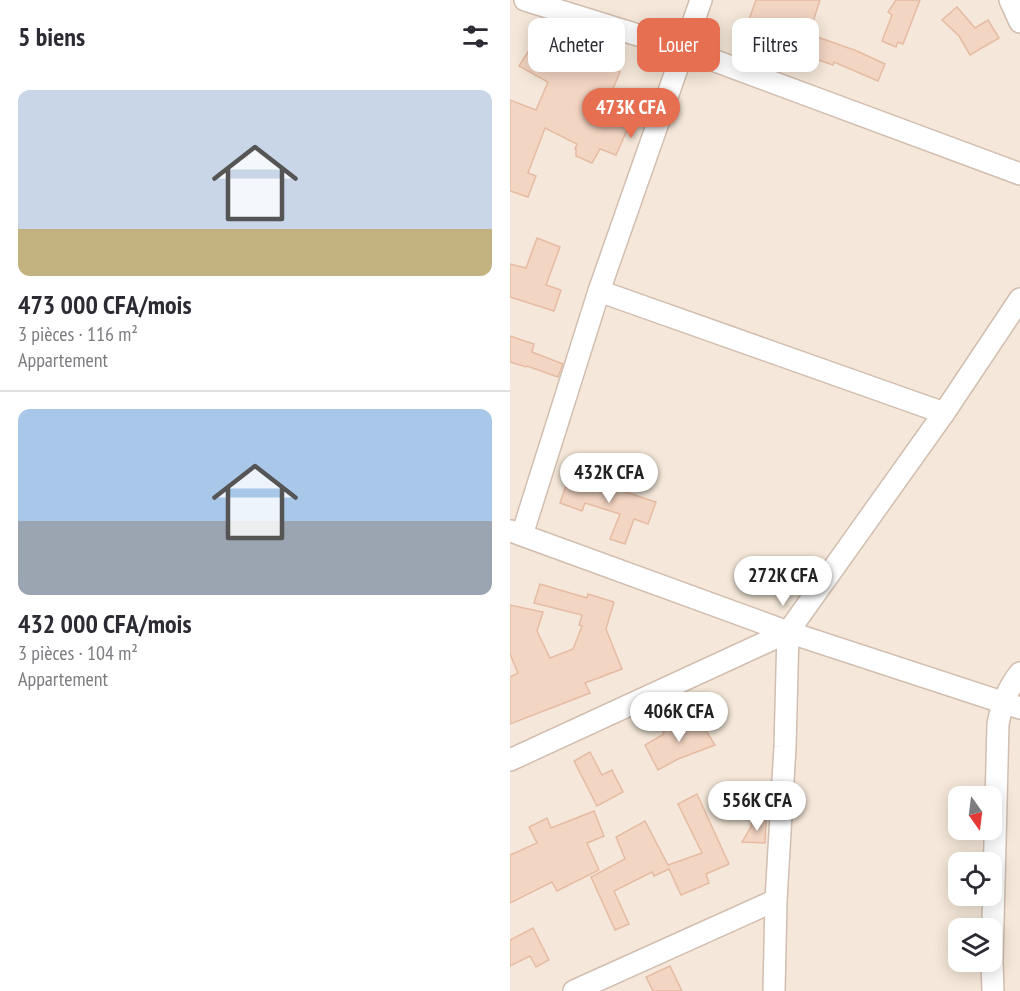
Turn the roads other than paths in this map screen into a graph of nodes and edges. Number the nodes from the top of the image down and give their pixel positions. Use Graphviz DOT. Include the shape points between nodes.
graph roads {
  1 [pos="525,0"];
  2 [pos="701,0"];
  3 [pos="1010,0"];
  4 [pos="694,18"];
  5 [pos="1020,22"];
  6 [pos="637,35"];
  7 [pos="720,63"];
  8 [pos="675,72"];
  9 [pos="1020,174"];
  10 [pos="599,291"];
  11 [pos="1020,299"];
  12 [pos="944,413"];
  13 [pos="516,533"];
  14 [pos="789,632"];
  15 [pos="1020,673"];
  16 [pos="1011,705"];
  17 [pos="510,760"];
  18 [pos="776,900"];
  19 [pos="574,991"];
  20 [pos="774,991"];
  21 [pos="993,991"];
  1 -- 6 [label="street"];
  2 -- 4 [label="street"];
  3 -- 5 [label="street"];
  7 -- 9 [label="street"];
  8 -- 10 [label="street"];
  10 -- 12 [label="street"];
  10 -- 13 [label="street"];
  11 -- 12 [label="street"];
  12 -- 14 [label="street"];
  13 -- 14 [label="street"];
  14 -- 16 [label="street"];
  14 -- 17 [label="street"];
  14 -- 18 [label="street"];
  15 -- 16 [label="street" via="1009,687"];
  16 -- 21 [label="street" via="998,724"];
  18 -- 19 [label="street"];
  18 -- 20 [label="street"];
}
